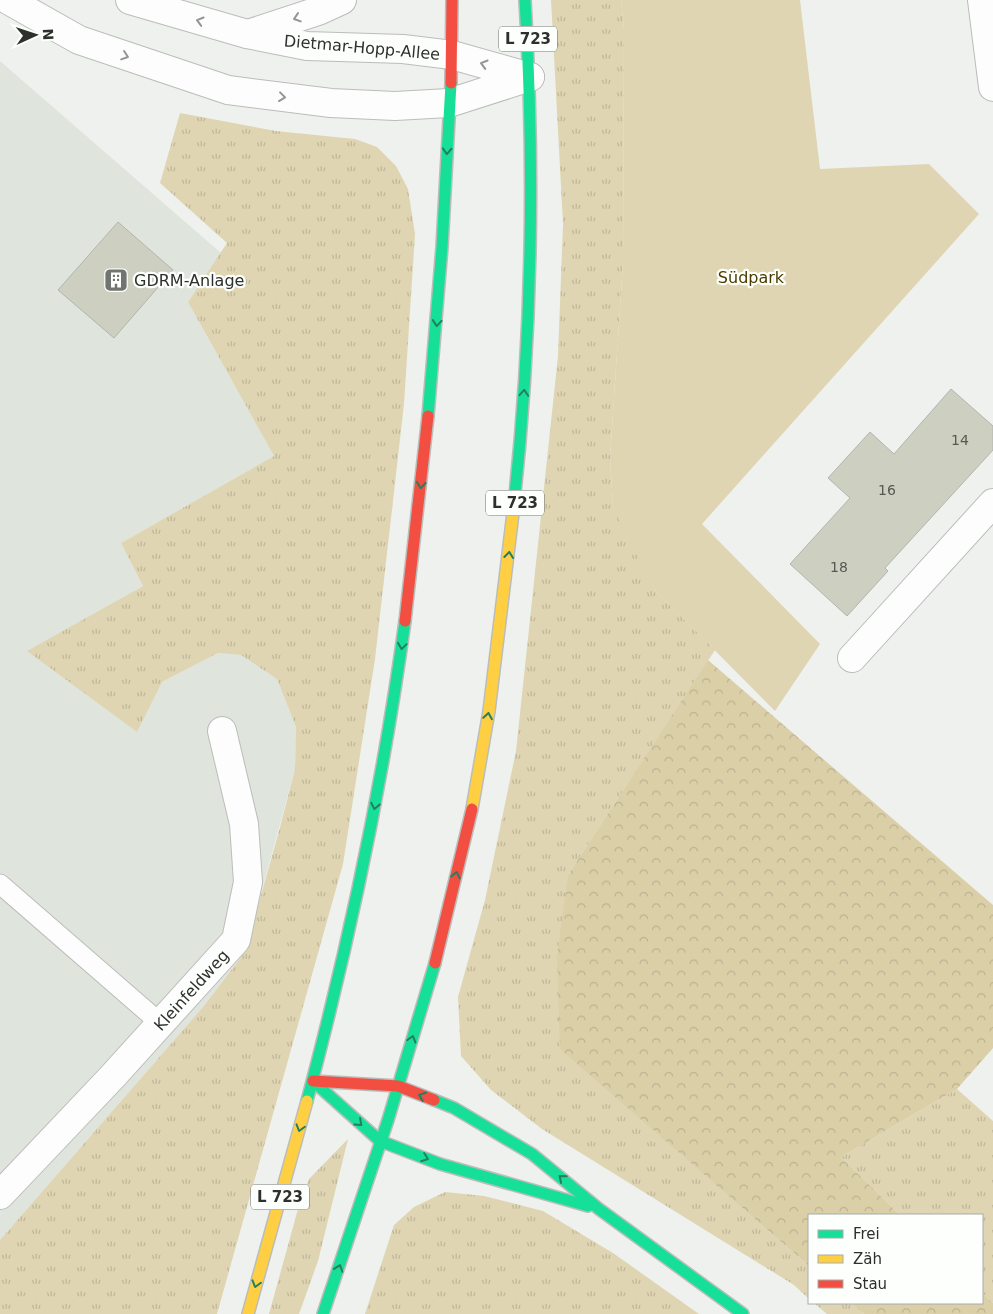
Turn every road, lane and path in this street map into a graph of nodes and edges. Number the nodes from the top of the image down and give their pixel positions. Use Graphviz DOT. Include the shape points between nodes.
graph roads {
  1 [pos="8,0"];
  2 [pos="130,0"];
  3 [pos="342,0"];
  4 [pos="452,0"];
  5 [pos="525,0"];
  6 [pos="982,0"];
  7 [pos="247,34"];
  8 [pos="452,55"];
  9 [pos="530,77"];
  10 [pos="993,87"];
  11 [pos="450,103"];
  12 [pos="993,504"];
  13 [pos="852,658"];
  14 [pos="222,731"];
  15 [pos="0,884"];
  16 [pos="160,1023"];
  17 [pos="313,1081"];
  18 [pos="398,1086"];
  19 [pos="380,1141"];
  20 [pos="0,1195"];
  21 [pos="599,1209"];
  22 [pos="248,1314"];
  23 [pos="323,1314"];
  24 [pos="743,1314"];
  1 -- 11 [label="street, one-way" via="79,40 228,90 331,103 394,106"];
  7 -- 2 [label="street, Dietmar-Hopp-Allee, one-way"];
  3 -- 7 [label="street, one-way"];
  4 -- 8 [label="main road, L 723"];
  5 -- 9 [label="main road, L 723"];
  6 -- 10 [label="street"];
  7 -- 8 [label="street, Dietmar-Hopp-Allee" via="307,46 403,49"];
  9 -- 8 [label="street, Dietmar-Hopp-Allee, one-way"];
  8 -- 11 [label="main road, L 723"];
  9 -- 11 [label="street"];
  18 -- 9 [label="main road, L 723, one-way" via="445,923 476,791 494,676 516,494 529,324"];
  11 -- 17 [label="main road, L 723, one-way" via="441,274 424,461 402,645 355,909"];
  12 -- 13 [label="street"];
  14 -- 16 [label="street, Kleinfeldweg" via="244,824 248,882 236,940"];
  15 -- 16 [label="lane"];
  16 -- 20 [label="street, Kleinfeldweg"];
  17 -- 18 [label="main road"];
  17 -- 19 [label="main road, one-way"];
  17 -- 22 [label="main road, L 723, one-way"];
  18 -- 19 [label="main road, L 723"];
  21 -- 18 [label="main road, one-way" via="532,1154 454,1108"];
  19 -- 21 [label="main road, one-way" via="440,1164"];
  23 -- 19 [label="main road, L 723, one-way"];
  21 -- 24 [label="main road"];
}
